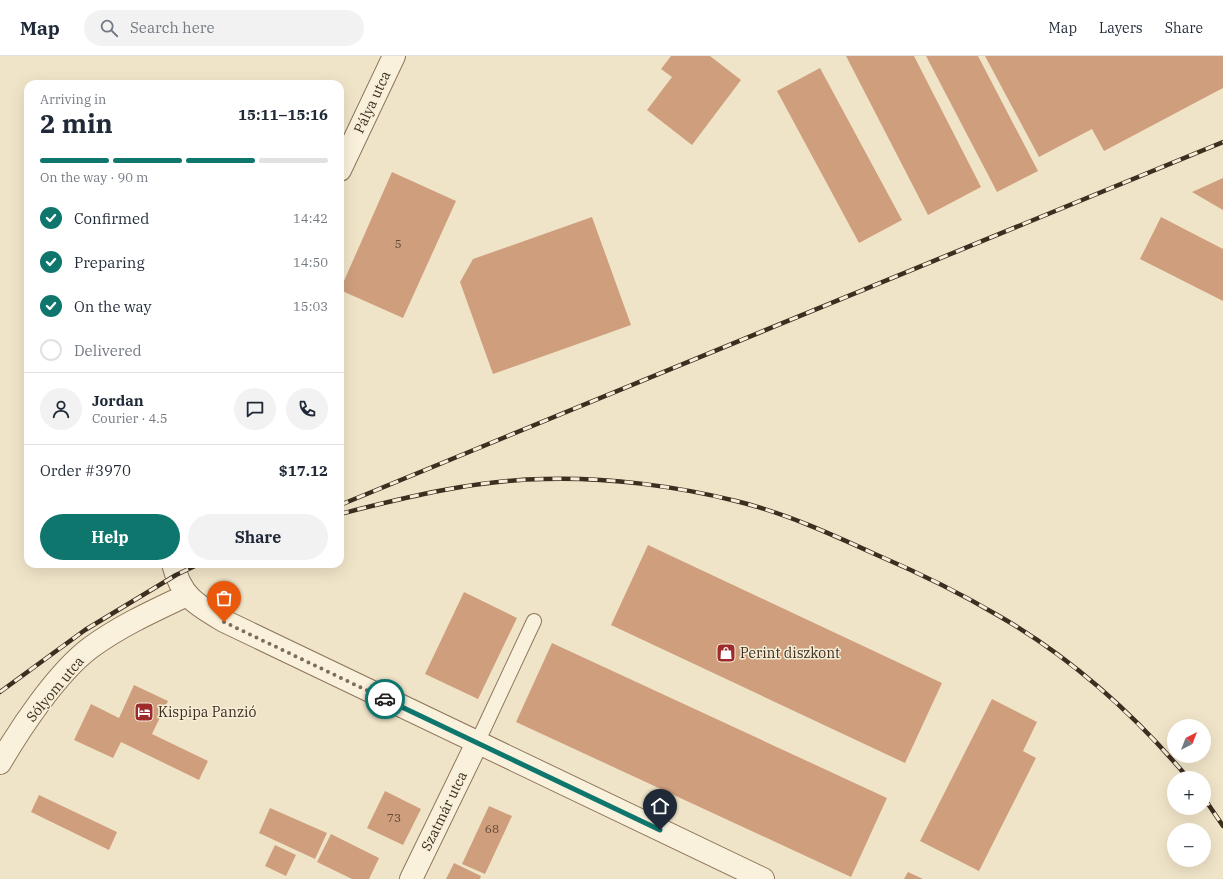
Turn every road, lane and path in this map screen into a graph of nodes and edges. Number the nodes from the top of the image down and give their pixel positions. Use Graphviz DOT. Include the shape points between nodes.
graph roads {
  1 [pos="394,56"];
  2 [pos="344,162"];
  3 [pos="174,568"];
  4 [pos="187,596"];
  5 [pos="534,621"];
  6 [pos="477,743"];
  7 [pos="0,763"];
  8 [pos="760,878"];
  9 [pos="412,879"];
  1 -- 2 [label="street, Pálya utca"];
  3 -- 4 [label="street"];
  4 -- 6 [label="street" via="224,622"];
  4 -- 7 [label="street, Sólyom utca" via="141,616 89,649 40,704"];
  5 -- 6 [label="lane"];
  6 -- 8 [label="street"];
  6 -- 9 [label="street, Szatmár utca"];
}
